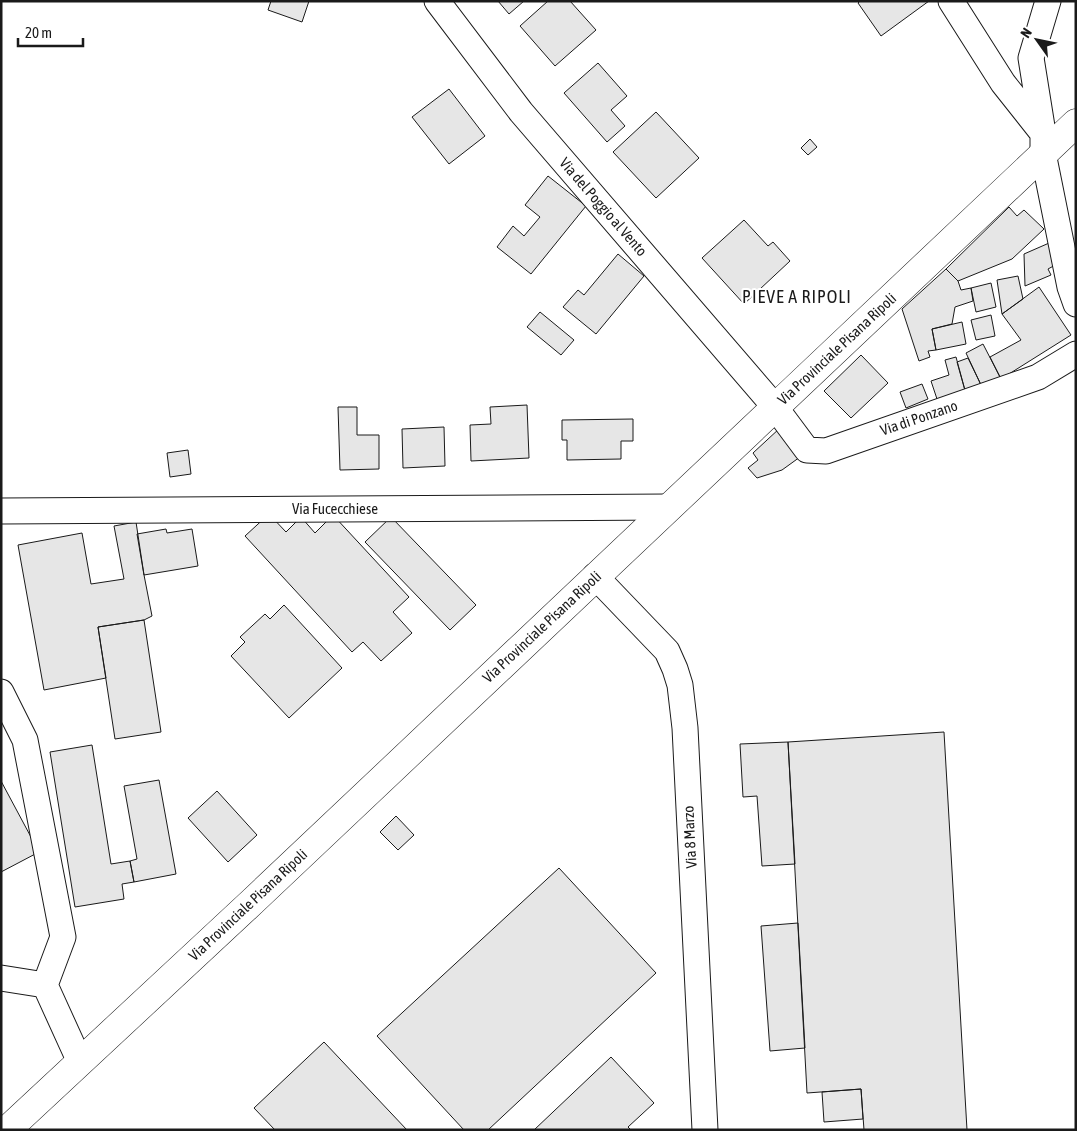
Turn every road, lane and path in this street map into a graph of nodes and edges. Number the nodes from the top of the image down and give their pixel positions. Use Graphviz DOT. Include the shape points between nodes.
graph roads {
  1 [pos="437,1"];
  2 [pos="952,1"];
  3 [pos="1048,1"];
  4 [pos="1076,123"];
  5 [pos="1043,143"];
  6 [pos="1076,304"];
  7 [pos="1076,354"];
  8 [pos="775,407"];
  9 [pos="668,507"];
  10 [pos="1,511"];
  11 [pos="595,576"];
  12 [pos="1,692"];
  13 [pos="1,978"];
  14 [pos="45,985"];
  15 [pos="80,1062"];
  16 [pos="7,1130"];
  17 [pos="705,1130"];
  1 -- 8 [label="street, Via del Poggio al Vento" via="521,112"];
  2 -- 5 [label="street"];
  3 -- 5 [label="street" via="1031,58"];
  4 -- 5 [label="main road, Via Provinciale Pisana Ripoli"];
  5 -- 6 [label="street"];
  5 -- 8 [label="main road, Via Provinciale Pisana Ripoli"];
  7 -- 8 [label="street, Via di Ponzano" via="1038,377 826,451 807,450"];
  8 -- 9 [label="main road, Via Provinciale Pisana Ripoli"];
  9 -- 10 [label="street, Via Fucecchiese"];
  9 -- 11 [label="main road, Via Provinciale Pisana Ripoli"];
  11 -- 15 [label="main road, Via Provinciale Pisana Ripoli"];
  11 -- 17 [label="street, Via 8 Marzo" via="667,651 680,685 685,728"];
  12 -- 14 [label="street" via="25,740 63,937"];
  13 -- 14 [label="street"];
  14 -- 15 [label="street"];
  15 -- 16 [label="main road, Via Provinciale Pisana Ripoli"];
}
